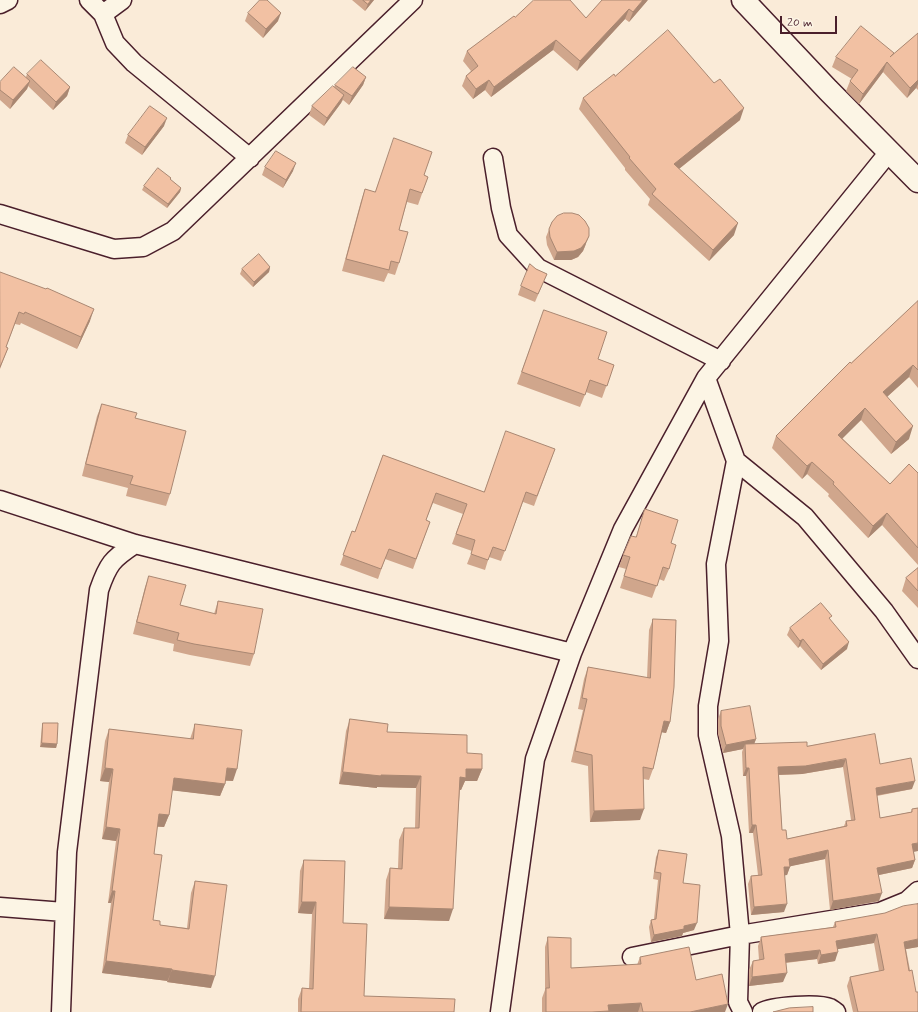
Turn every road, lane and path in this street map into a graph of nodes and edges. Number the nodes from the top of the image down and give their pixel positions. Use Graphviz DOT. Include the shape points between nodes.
graph roads {
  1 [pos="8,0"];
  2 [pos="89,0"];
  3 [pos="122,0"];
  4 [pos="414,0"];
  5 [pos="743,0"];
  6 [pos="0,4"];
  7 [pos="103,14"];
  8 [pos="889,152"];
  9 [pos="250,158"];
  10 [pos="493,158"];
  11 [pos="918,181"];
  12 [pos="0,214"];
  13 [pos="721,361"];
  14 [pos="706,378"];
  15 [pos="736,461"];
  16 [pos="0,500"];
  17 [pos="135,544"];
  18 [pos="572,653"];
  19 [pos="918,659"];
  20 [pos="918,891"];
  21 [pos="0,907"];
  22 [pos="64,912"];
  23 [pos="740,935"];
  24 [pos="632,957"];
  25 [pos="61,1012"];
  26 [pos="500,1012"];
  27 [pos="743,1012"];
  28 [pos="762,1012"];
  29 [pos="836,1012"];
  1 -- 6 [label="street"];
  2 -- 7 [label="street"];
  3 -- 7 [label="street"];
  4 -- 9 [label="street"];
  5 -- 8 [label="street"];
  7 -- 9 [label="street" via="115,43 134,64"];
  8 -- 11 [label="street"];
  8 -- 13 [label="street"];
  9 -- 12 [label="street" via="173,231 143,247 114,249"];
  10 -- 13 [label="street" via="500,208 508,235 538,268"];
  13 -- 14 [label="street"];
  14 -- 15 [label="street"];
  14 -- 18 [label="street" via="623,529"];
  15 -- 19 [label="street" via="805,517 884,611"];
  15 -- 23 [label="street" via="716,564 718,641 708,706 708,735 731,836"];
  16 -- 17 [label="street"];
  17 -- 18 [label="street"];
  17 -- 22 [label="street" via="117,556 106,570 99,590 67,852"];
  18 -- 26 [label="street" via="535,759"];
  20 -- 23 [label="street" via="907,901 880,912"];
  21 -- 22 [label="street"];
  22 -- 25 [label="street"];
  23 -- 24 [label="street"];
  23 -- 27 [label="street" via="738,1002"];
  28 -- 29 [label="street" via="766,1009 798,1005 830,1008"];
}
